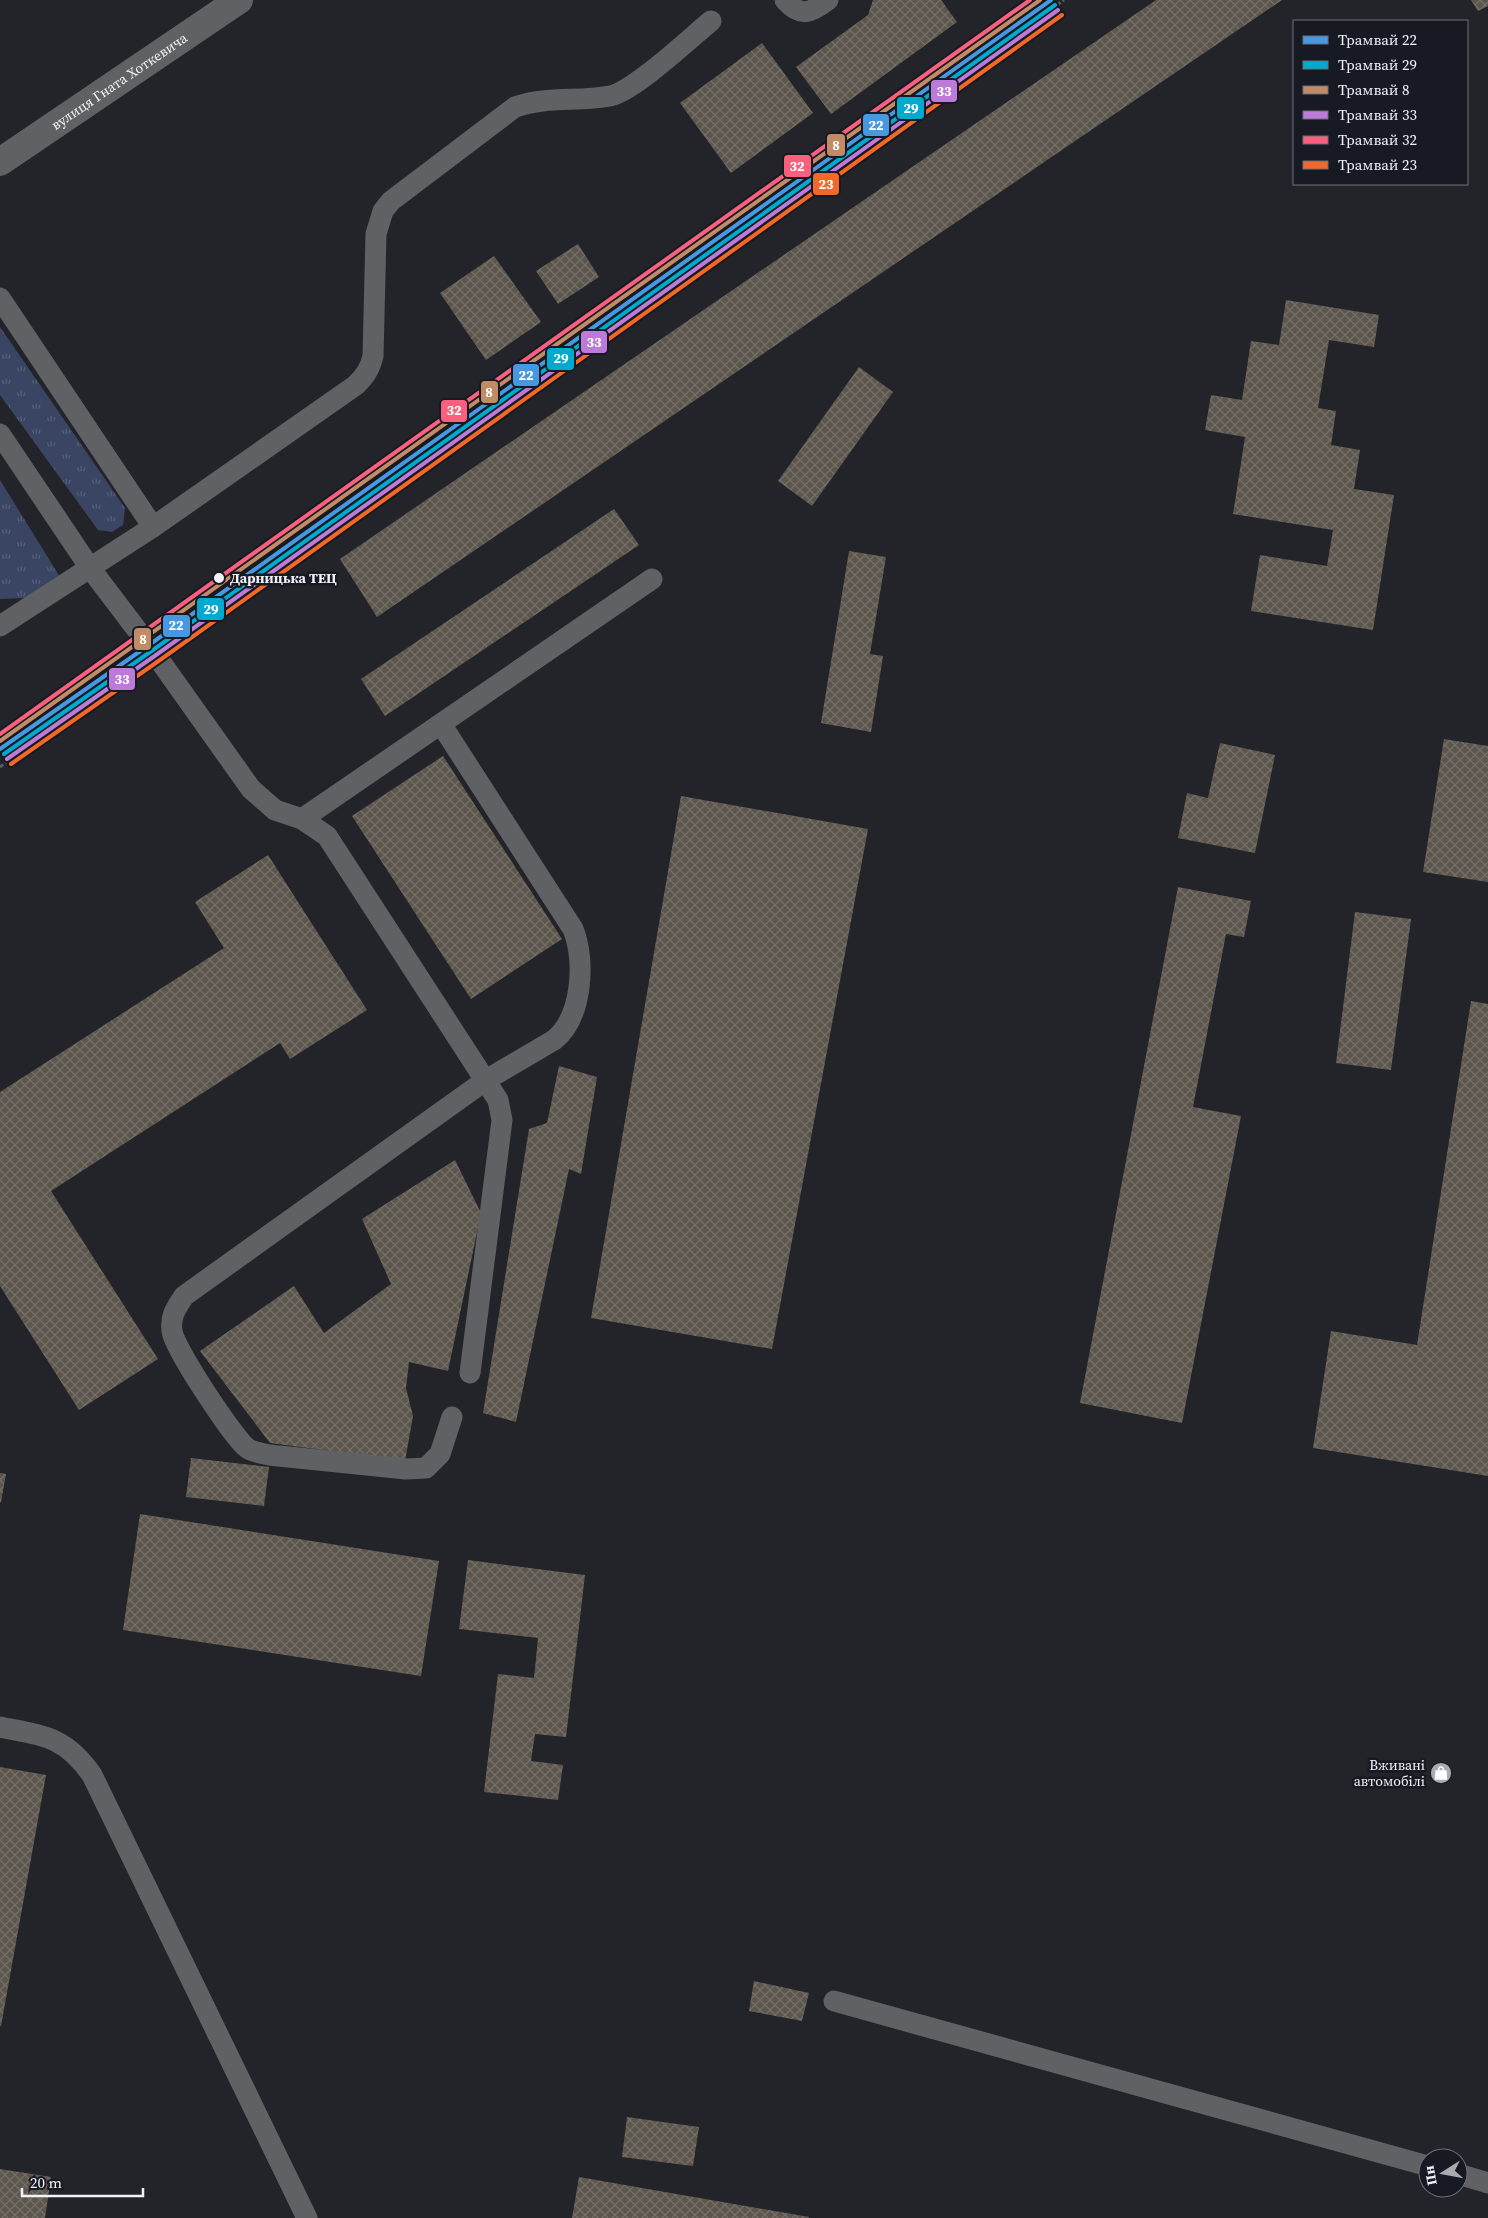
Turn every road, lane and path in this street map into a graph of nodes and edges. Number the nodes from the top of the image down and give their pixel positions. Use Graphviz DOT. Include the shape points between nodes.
graph roads {
  1 [pos="239,0"];
  2 [pos="785,0"];
  3 [pos="828,0"];
  4 [pos="1064,0"];
  5 [pos="711,21"];
  6 [pos="0,162"];
  7 [pos="0,298"];
  8 [pos="0,434"];
  9 [pos="153,527"];
  10 [pos="90,568"];
  11 [pos="652,579"];
  12 [pos="0,626"];
  13 [pos="153,651"];
  14 [pos="441,724"];
  15 [pos="0,767"];
  16 [pos="302,820"];
  17 [pos="486,1080"];
  18 [pos="470,1373"];
  19 [pos="452,1417"];
  20 [pos="0,1726"];
  21 [pos="834,2001"];
  22 [pos="1418,2163"];
  23 [pos="1468,2177"];
  24 [pos="1488,2183"];
  25 [pos="307,2218"];
  1 -- 6 [label="street, вулиця Гната Хоткевича"];
  2 -- 3 [label="lane" via="792,8 807,12"];
  4 -- 13 [label="path" via="628,305 209,605"];
  5 -- 9 [label="lane" via="623,92 601,97 539,101 515,107 391,201 383,211 376,234 373,356 365,376"];
  7 -- 9 [label="lane"];
  8 -- 10 [label="lane"];
  9 -- 10 [label="lane"];
  10 -- 12 [label="lane"];
  10 -- 13 [label="lane"];
  11 -- 14 [label="lane"];
  13 -- 15 [label="path"];
  13 -- 16 [label="lane" via="251,789 275,810"];
  14 -- 16 [label="lane"];
  14 -- 17 [label="lane" via="573,929 579,945 580,980 564,1032"];
  16 -- 17 [label="lane" via="327,836"];
  17 -- 18 [label="lane" via="498,1100 502,1120"];
  17 -- 19 [label="lane" via="184,1296 172,1314 172,1332 179,1350 234,1434 248,1449 269,1455 406,1469 426,1468 440,1454"];
  20 -- 25 [label="lane" via="60,1742 80,1757 92,1775"];
  21 -- 22 [label="lane"];
  23 -- 24 [label="lane"];
}
